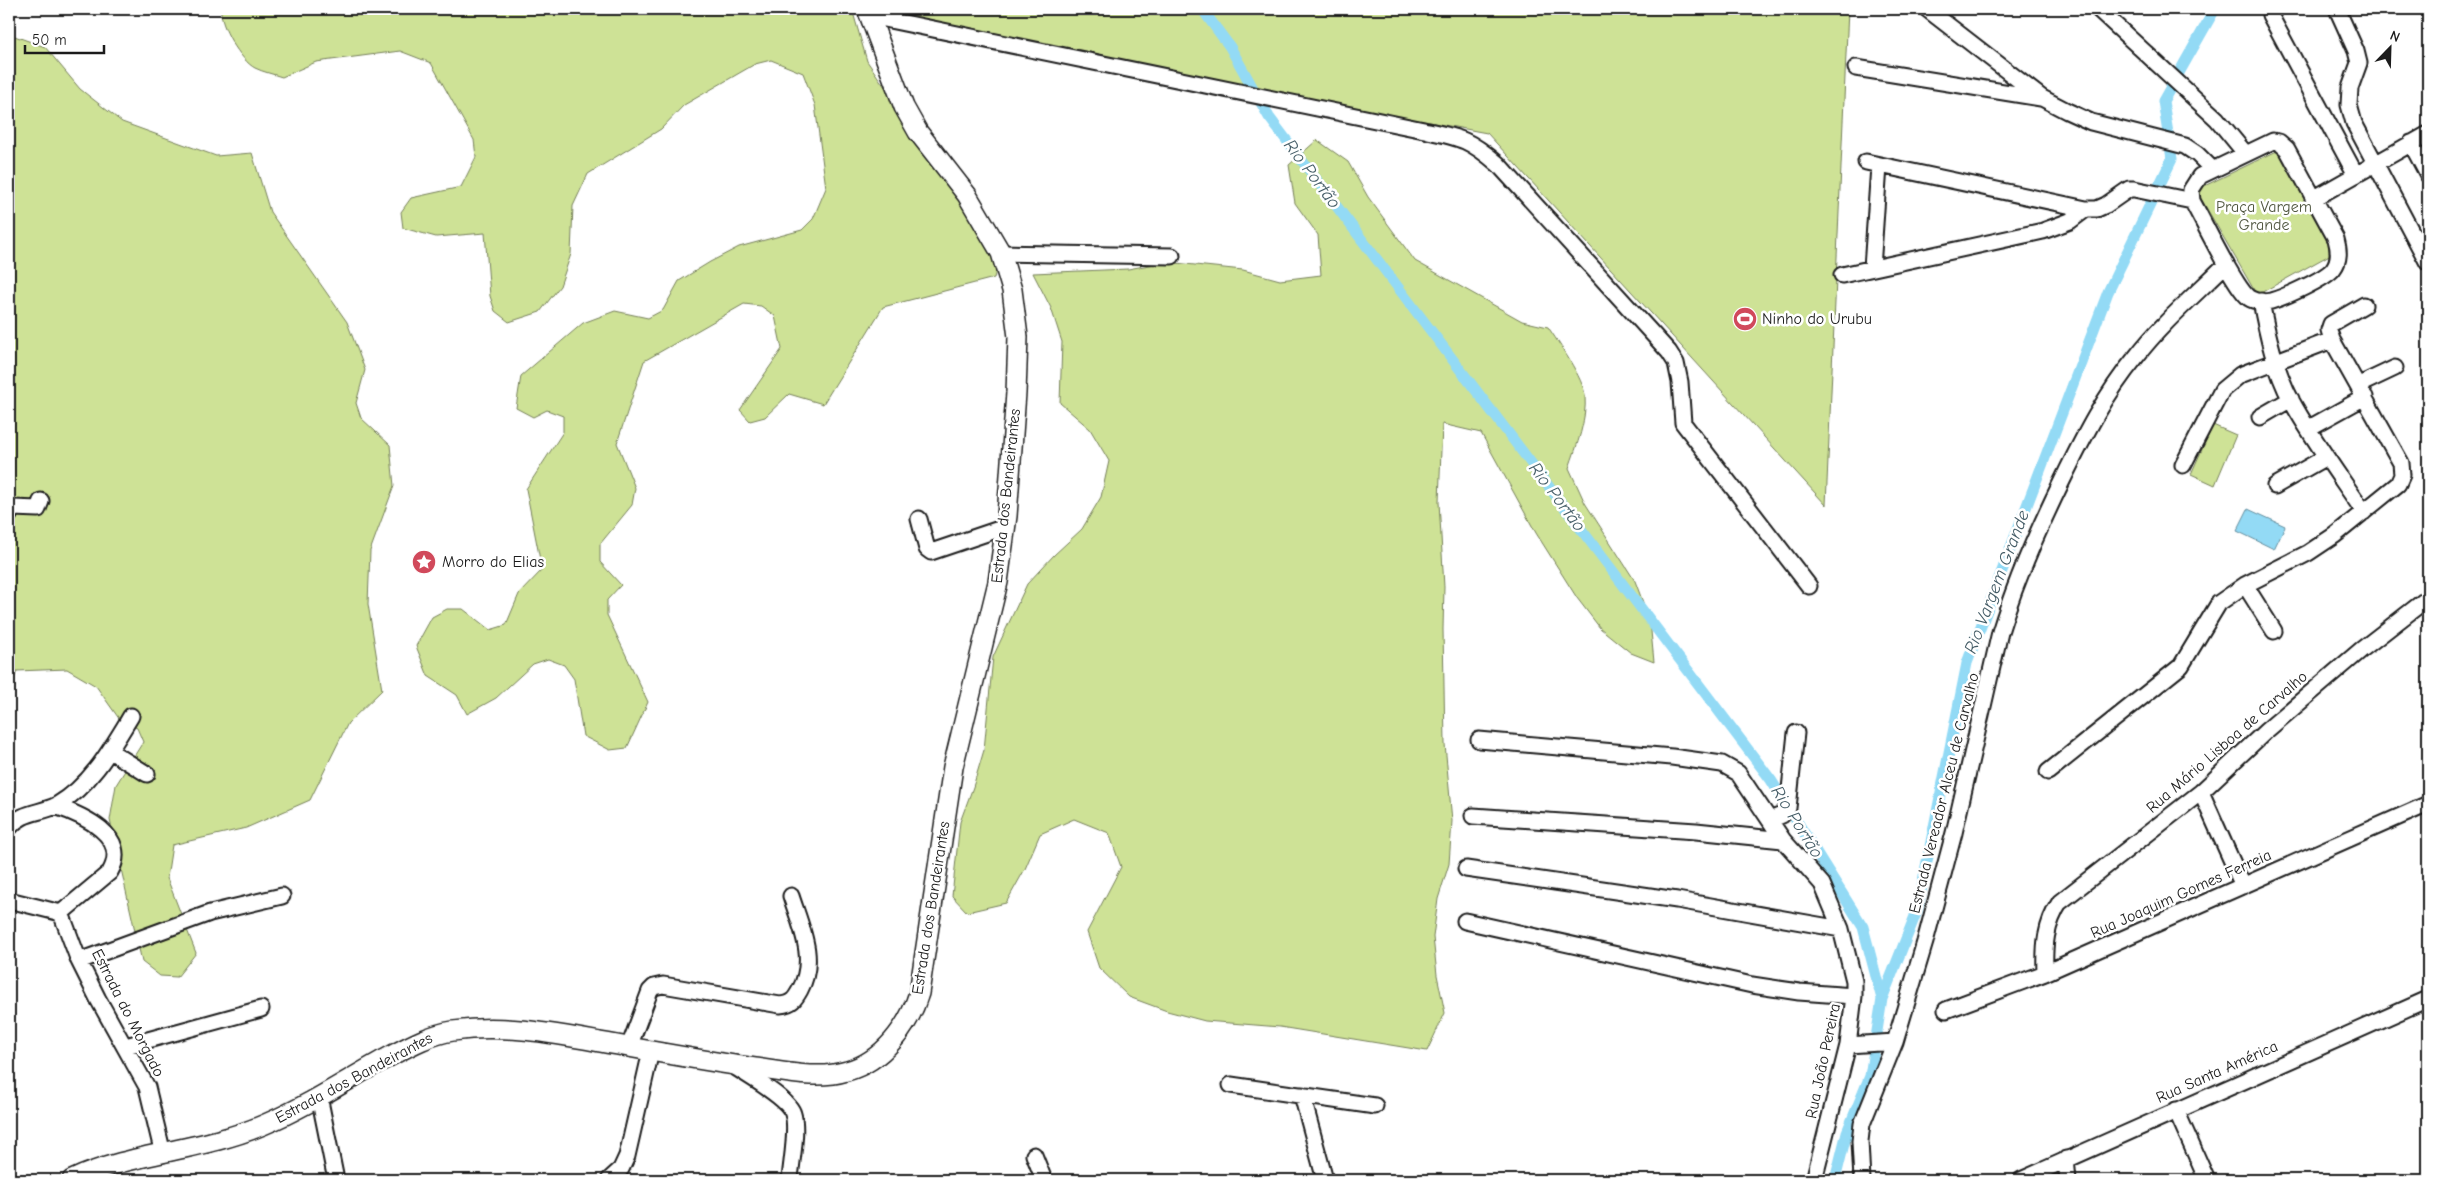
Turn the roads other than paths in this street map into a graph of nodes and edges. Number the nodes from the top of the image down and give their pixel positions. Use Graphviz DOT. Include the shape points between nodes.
graph roads {
  1 [pos="1927,9"];
  2 [pos="2098,9"];
  3 [pos="2337,9"];
  4 [pos="869,12"];
  5 [pos="2270,15"];
  6 [pos="1856,68"];
  7 [pos="2042,98"];
  8 [pos="2428,134"];
  9 [pos="2411,143"];
  10 [pos="2245,153"];
  11 [pos="2376,164"];
  12 [pos="2212,169"];
  13 [pos="2356,175"];
  14 [pos="2428,175"];
  15 [pos="2313,199"];
  16 [pos="2192,201"];
  17 [pos="2086,209"];
  18 [pos="1001,253"];
  19 [pos="1172,256"];
  20 [pos="2428,263"];
  21 [pos="2226,264"];
  22 [pos="1872,268"];
  23 [pos="1842,275"];
  24 [pos="2261,301"];
  25 [pos="2364,305"];
  26 [pos="2332,340"];
  27 [pos="2276,362"];
  28 [pos="2394,368"];
  29 [pos="2362,391"];
  30 [pos="2291,399"];
  31 [pos="2260,416"];
  32 [pos="2309,428"];
  33 [pos="2326,457"];
  34 [pos="2183,465"];
  35 [pos="2276,486"];
  36 [pos="41,501"];
  37 [pos="2364,512"];
  38 [pos="9,515"];
  39 [pos="918,519"];
  40 [pos="1006,527"];
  41 [pos="2244,585"];
  42 [pos="1809,586"];
  43 [pos="2428,598"];
  44 [pos="2274,631"];
  45 [pos="131,716"];
  46 [pos="1796,733"];
  47 [pos="1479,740"];
  48 [pos="110,751"];
  49 [pos="2048,772"];
  50 [pos="147,774"];
  51 [pos="2201,792"];
  52 [pos="2428,804"];
  53 [pos="55,806"];
  54 [pos="1780,813"];
  55 [pos="1474,816"];
  56 [pos="9,828"];
  57 [pos="1786,843"];
  58 [pos="1466,869"];
  59 [pos="2243,886"];
  60 [pos="282,896"];
  61 [pos="791,896"];
  62 [pos="9,900"];
  63 [pos="61,913"];
  64 [pos="1465,921"];
  65 [pos="1841,929"];
  66 [pos="79,961"];
  67 [pos="2045,973"];
  68 [pos="1854,996"];
  69 [pos="2428,998"];
  70 [pos="261,1009"];
  71 [pos="1946,1010"];
  72 [pos="1889,1043"];
  73 [pos="1855,1045"];
  74 [pos="126,1046"];
  75 [pos="629,1047"];
  76 [pos="651,1051"];
  77 [pos="732,1065"];
  78 [pos="1231,1085"];
  79 [pos="1302,1095"];
  80 [pos="319,1096"];
  81 [pos="1375,1106"];
  82 [pos="2176,1110"];
  83 [pos="163,1154"];
  84 [pos="1034,1156"];
  85 [pos="2066,1160"];
  86 [pos="72,1180"];
  87 [pos="336,1180"];
  88 [pos="609,1180"];
  89 [pos="790,1180"];
  90 [pos="1044,1180"];
  91 [pos="1325,1180"];
  92 [pos="1814,1180"];
  93 [pos="1862,1180"];
  94 [pos="2021,1180"];
  95 [pos="2068,1180"];
  96 [pos="2207,1180"];
  1 -- 7 [label="street"];
  2 -- 10 [label="street" via="2217,119"];
  3 -- 11 [label="street" via="2359,63 2350,88 2349,105 2354,123"];
  4 -- 18 [label="main road, Estrada dos Bandeirantes" via="904,107 918,132 967,195"];
  4 -- 42 [label="street" via="1473,143 1498,164 1669,352 1676,363 1680,382 1683,423"];
  5 -- 13 [label="street"];
  6 -- 7 [label="street"];
  7 -- 12 [label="street" via="2091,122 2185,146"];
  8 -- 9 [label="street"];
  9 -- 11 [label="street"];
  9 -- 14 [label="street"];
  10 -- 12 [label="street"];
  10 -- 15 [label="street" via="2273,141 2284,145"];
  11 -- 13 [label="street"];
  11 -- 20 [label="street"];
  12 -- 16 [label="street" via="2194,183"];
  13 -- 15 [label="street"];
  15 -- 24 [label="street" via="2336,240 2339,256 2336,264 2321,278 2271,301"];
  16 -- 17 [label="street" via="2129,189 2106,205"];
  16 -- 21 [label="street"];
  17 -- 22 [label="street" via="2070,221 2043,231"];
  17 -- 22 [label="street" via="1872,164"];
  18 -- 19 [label="street"];
  18 -- 40 [label="main road, Estrada dos Bandeirantes" via="1012,290 1018,337"];
  21 -- 24 [label="street" via="2248,297"];
  21 -- 72 [label="street, Estrada Vereador Alceu de Carvalho" via="2137,355 2109,392 2095,413 2036,533 2000,632 1954,833"];
  22 -- 23 [label="street"];
  24 -- 27 [label="street"];
  25 -- 26 [label="street" via="2332,324 2329,330"];
  26 -- 27 [label="street"];
  26 -- 29 [label="street"];
  27 -- 30 [label="street"];
  27 -- 34 [label="street" via="2240,375 2222,390"];
  28 -- 29 [label="street"];
  29 -- 32 [label="street"];
  29 -- 37 [label="street" via="2401,463 2402,475 2398,484"];
  30 -- 31 [label="street"];
  30 -- 32 [label="street"];
  32 -- 33 [label="street"];
  33 -- 35 [label="street"];
  33 -- 37 [label="street"];
  36 -- 38 [label="street" via="38,509 13,508"];
  37 -- 41 [label="street" via="2308,553"];
  39 -- 40 [label="street" via="927,549 935,551"];
  40 -- 77 [label="main road, Estrada dos Bandeirantes" via="991,614 953,766 919,993 909,1020 875,1056 846,1072 800,1074"];
  41 -- 44 [label="street"];
  41 -- 49 [label="street" via="2220,603 2181,666"];
  43 -- 51 [label="street, Rua Mário Lisboa de Carvalho" via="2266,731"];
  45 -- 48 [label="street"];
  46 -- 54 [label="street"];
  47 -- 54 [label="street, Rua João Pereira" via="1722,764 1738,773"];
  48 -- 50 [label="street"];
  48 -- 53 [label="street" via="84,783"];
  51 -- 59 [label="street"];
  51 -- 67 [label="street, Rua Mário Lisboa de Carvalho" via="2060,902 2050,917 2044,943"];
  52 -- 59 [label="street, Rua Joaquim Gomes Ferreia"];
  53 -- 56 [label="street" via="23,815"];
  53 -- 63 [label="street" via="72,811 104,830 111,839 114,852 110,872"];
  54 -- 57 [label="street, Rua João Pereira"];
  55 -- 57 [label="street" via="1696,831"];
  57 -- 65 [label="street, Rua João Pereira" via="1822,884"];
  58 -- 65 [label="street" via="1677,900"];
  59 -- 67 [label="street, Rua Joaquim Gomes Ferreia"];
  60 -- 66 [label="street" via="210,913"];
  61 -- 75 [label="street" via="809,962 794,1000 788,1005 780,1005 654,986"];
  62 -- 63 [label="street"];
  63 -- 66 [label="street, Estrada do Morgado"];
  64 -- 68 [label="street" via="1752,986"];
  65 -- 68 [label="street, Rua João Pereira"];
  66 -- 74 [label="street, Estrada do Morgado"];
  67 -- 71 [label="street, Rua Joaquim Gomes Ferreia"];
  68 -- 73 [label="street, Rua João Pereira"];
  69 -- 82 [label="street, Rua Santa América"];
  70 -- 74 [label="street"];
  72 -- 73 [label="street"];
  72 -- 93 [label="street, Estrada Vereador Alceu de Carvalho" via="1860,1133"];
  73 -- 92 [label="street, Rua João Pereira"];
  74 -- 83 [label="street, Estrada do Morgado" via="147,1086"];
  75 -- 76 [label="main road, Estrada dos Bandeirantes"];
  75 -- 80 [label="main road, Estrada dos Bandeirantes" via="530,1030 487,1028 450,1031 415,1043"];
  76 -- 77 [label="main road, Estrada dos Bandeirantes"];
  76 -- 88 [label="street" via="627,1156 621,1169"];
  77 -- 89 [label="street" via="790,1108 794,1119"];
  78 -- 79 [label="street"];
  79 -- 81 [label="street"];
  79 -- 91 [label="street"];
  80 -- 83 [label="main road, Estrada dos Bandeirantes" via="262,1126"];
  80 -- 87 [label="street"];
  82 -- 85 [label="street, Rua Santa América"];
  82 -- 96 [label="street"];
  83 -- 86 [label="main road, Estrada dos Bandeirantes" via="102,1168"];
  84 -- 90 [label="street"];
  85 -- 94 [label="street, Rua Santa América"];
  85 -- 95 [label="street"];
}
